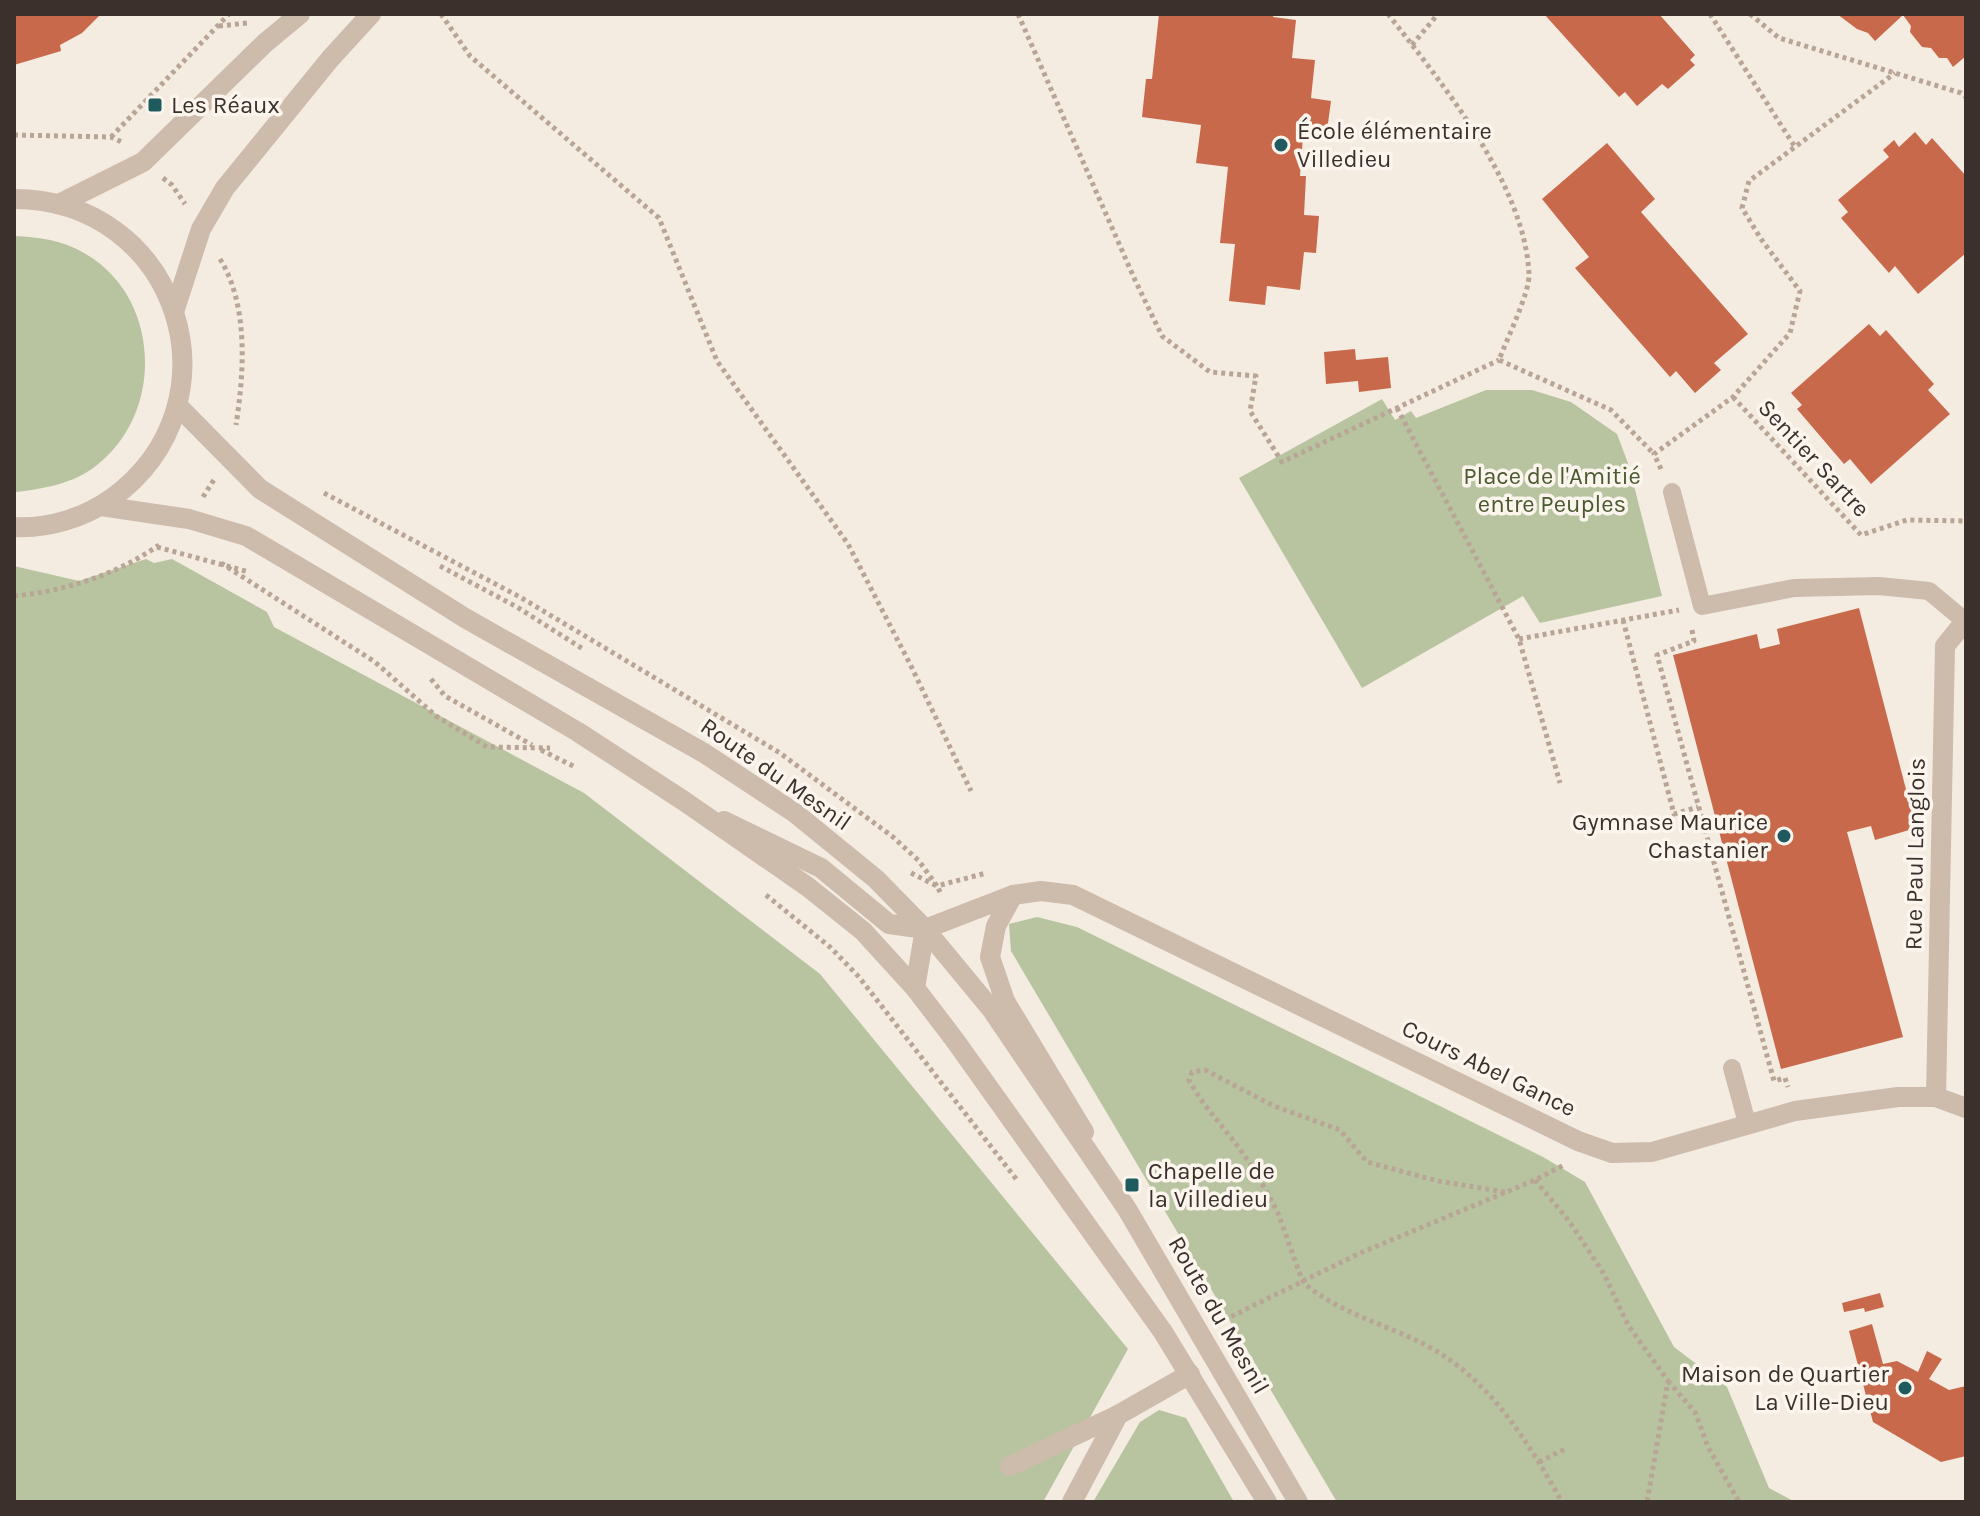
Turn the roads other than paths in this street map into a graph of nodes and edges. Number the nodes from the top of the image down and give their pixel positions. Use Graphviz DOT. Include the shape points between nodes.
graph roads {
  1 [pos="300,14"];
  2 [pos="371,14"];
  3 [pos="14,199"];
  4 [pos="59,204"];
  5 [pos="175,309"];
  6 [pos="178,406"];
  7 [pos="1672,492"];
  8 [pos="101,506"];
  9 [pos="14,527"];
  10 [pos="1965,621"];
  11 [pos="684,801"];
  12 [pos="1013,895"];
  13 [pos="925,929"];
  14 [pos="915,988"];
  15 [pos="1732,1068"];
  16 [pos="1936,1097"];
  17 [pos="1966,1108"];
  18 [pos="1747,1123"];
  19 [pos="1127,1209"];
  20 [pos="1190,1374"];
  21 [pos="1118,1415"];
  22 [pos="1010,1466"];
  23 [pos="1072,1502"];
  24 [pos="1267,1502"];
  25 [pos="1298,1502"];
  1 -- 4 [label="street" via="143,162"];
  2 -- 5 [label="street" via="225,188 201,229"];
  3 -- 4 [label="street"];
  4 -- 5 [label="street" via="97,218 130,242 157,272"];
  5 -- 6 [label="street" via="184,357"];
  6 -- 8 [label="street" via="149,464"];
  6 -- 13 [label="street, Route du Mesnil" via="260,489 465,618 691,746 795,813 876,879"];
  7 -- 10 [label="lane" via="1696,608 1794,588 1879,586 1929,591"];
  8 -- 9 [label="street" via="65,521"];
  8 -- 11 [label="street" via="189,519 246,536 578,732"];
  10 -- 16 [label="street, Rue Paul Langlois" via="1945,646"];
  11 -- 13 [label="street" via="821,868 889,924"];
  11 -- 14 [label="street" via="863,931"];
  12 -- 13 [label="street, Cours Abel Gance"];
  12 -- 18 [label="street, Cours Abel Gance" via="1073,895 1612,1153 1652,1152"];
  12 -- 19 [label="street" via="996,926 990,957 1005,1001"];
  13 -- 14 [label="street"];
  13 -- 19 [label="street, Route du Mesnil" via="992,1010"];
  14 -- 20 [label="street"];
  15 -- 18 [label="lane"];
  16 -- 17 [label="street, Cours Abel Gance"];
  16 -- 18 [label="street, Cours Abel Gance" via="1795,1111"];
  19 -- 25 [label="street, Route du Mesnil"];
  20 -- 21 [label="street"];
  20 -- 24 [label="street"];
  21 -- 22 [label="street"];
  21 -- 23 [label="street"];
}
